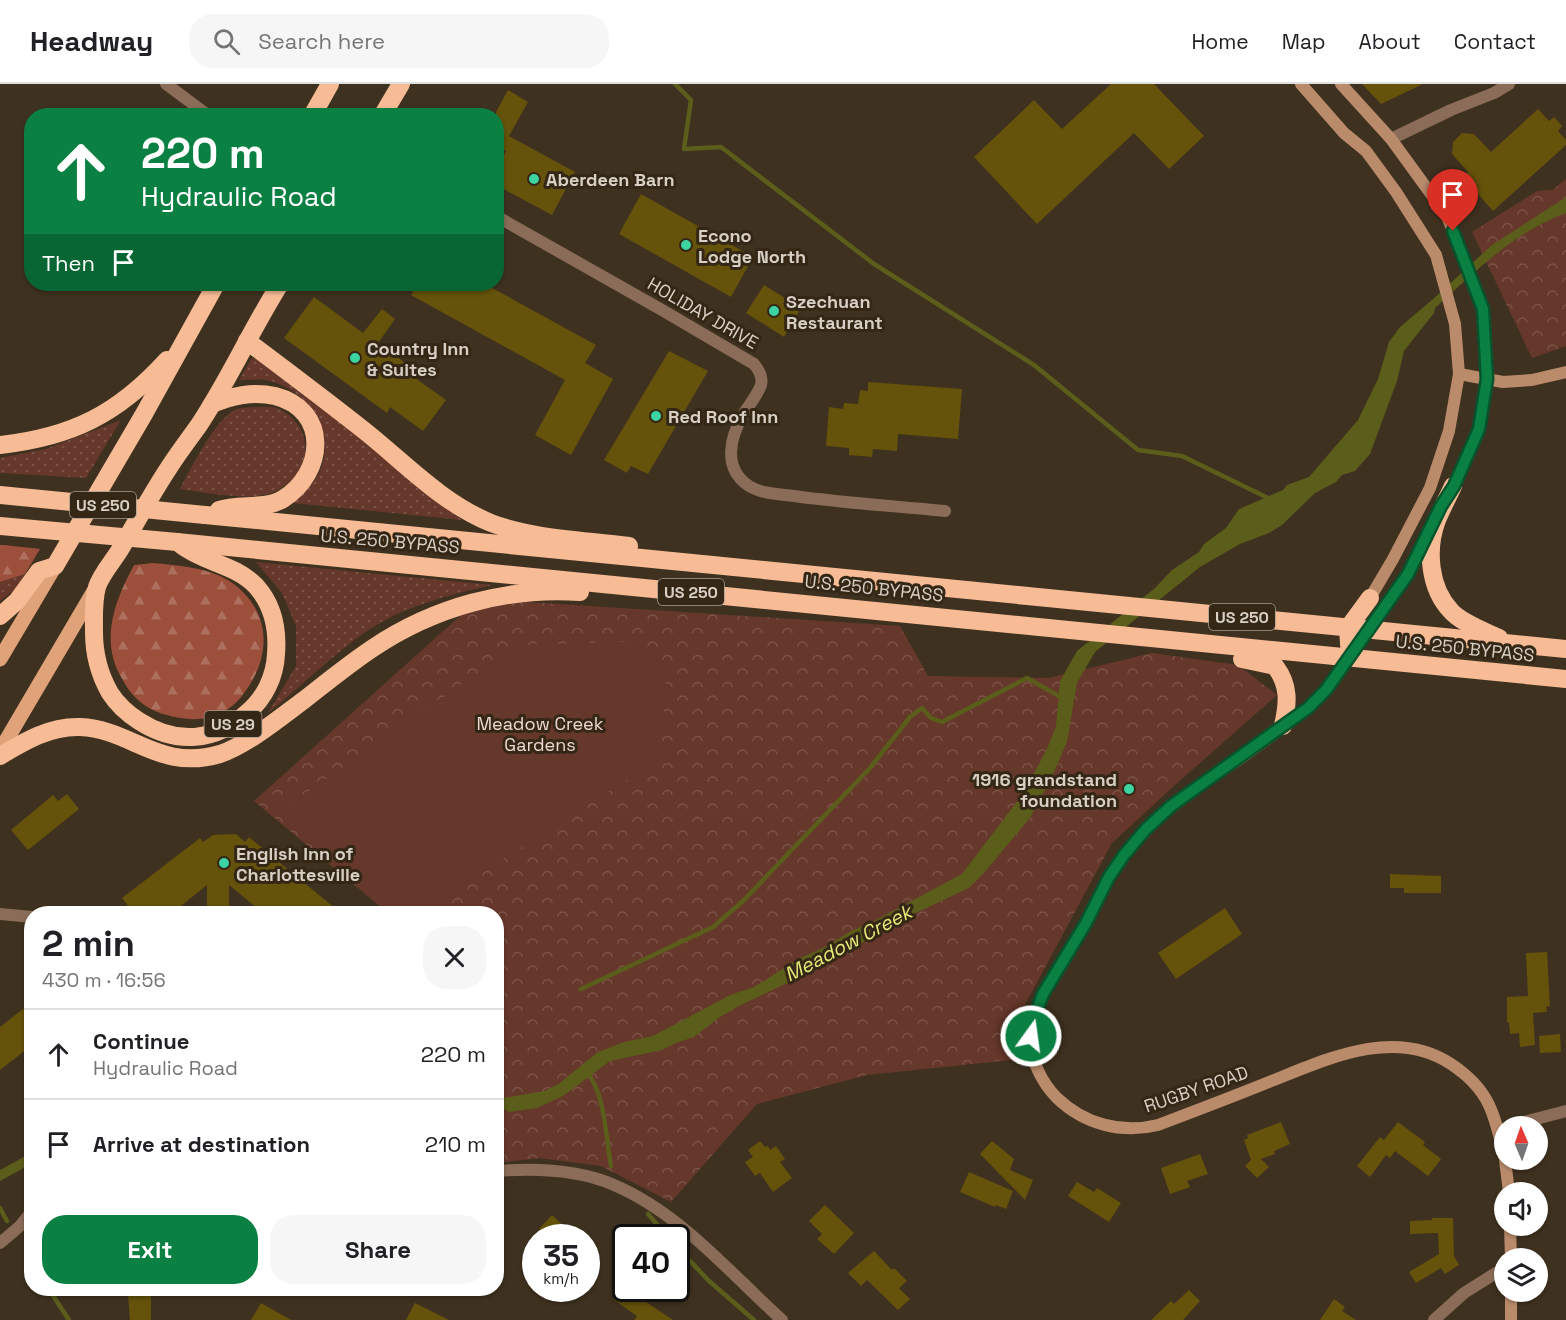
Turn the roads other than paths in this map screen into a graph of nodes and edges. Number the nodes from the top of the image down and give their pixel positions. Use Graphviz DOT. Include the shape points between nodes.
graph roads {
  1 [pos="166,84"];
  2 [pos="330,84"];
  3 [pos="401,84"];
  4 [pos="1301,84"];
  5 [pos="1341,84"];
  6 [pos="1509,84"];
  7 [pos="198,108"];
  8 [pos="316,108"];
  9 [pos="387,108"];
  10 [pos="1391,139"];
  11 [pos="504,220"];
  12 [pos="212,291"];
  13 [pos="276,291"];
  14 [pos="190,334"];
  15 [pos="247,341"];
  16 [pos="1566,372"];
  17 [pos="1459,374"];
  18 [pos="1487,379"];
  19 [pos="212,404"];
  20 [pos="0,445"];
  21 [pos="1454,486"];
  22 [pos="0,495"];
  23 [pos="945,511"];
  24 [pos="206,515"];
  25 [pos="0,526"];
  26 [pos="177,542"];
  27 [pos="56,566"];
  28 [pos="731,568"];
  29 [pos="98,586"];
  30 [pos="626,586"];
  31 [pos="1370,598"];
  32 [pos="0,616"];
  33 [pos="1348,628"];
  34 [pos="1370,630"];
  35 [pos="1205,644"];
  36 [pos="1509,644"];
  37 [pos="1566,649"];
  38 [pos="1350,658"];
  39 [pos="0,659"];
  40 [pos="1566,679"];
  41 [pos="1283,726"];
  42 [pos="0,752"];
  43 [pos="0,756"];
  44 [pos="0,914"];
  45 [pos="24,916"];
  46 [pos="1566,1111"];
  47 [pos="1496,1116"];
  48 [pos="1548,1116"];
  49 [pos="504,1170"];
  50 [pos="24,1222"];
  51 [pos="0,1243"];
  52 [pos="1494,1274"];
  53 [pos="1511,1302"];
  54 [pos="782,1320"];
  55 [pos="1434,1320"];
  56 [pos="1511,1320"];
  1 -- 7 [label="street"];
  2 -- 8 [label="highway"];
  3 -- 9 [label="highway"];
  4 -- 17 [label="street" via="1370,156 1436,255 1455,324"];
  5 -- 10 [label="street, RUGBY ROAD"];
  6 -- 10 [label="street"];
  10 -- 18 [label="street, RUGBY ROAD" via="1447,216 1460,246 1483,309"];
  11 -- 23 [label="street, HOLIDAY DRIVE" via="662,309 759,369 761,386 742,416 730,449 736,472 751,488 809,499"];
  12 -- 14 [label="highway"];
  13 -- 15 [label="highway, US 29"];
  14 -- 20 [label="highway" via="150,379 113,409 57,434"];
  14 -- 27 [label="highway"];
  15 -- 19 [label="highway, US 29"];
  15 -- 28 [label="highway" via="435,490 491,523 524,533 645,548"];
  16 -- 18 [label="street" via="1532,380"];
  17 -- 18 [label="street"];
  17 -- 31 [label="street" via="1449,432 1430,488"];
  18 -- 21 [label="street, RUGBY ROAD" via="1479,429"];
  19 -- 24 [label="highway" via="245,394 277,397 303,413 313,431 316,451 303,482 280,501 230,506"];
  19 -- 29 [label="highway, US 29"];
  21 -- 34 [label="street, RUGBY ROAD" via="1408,574"];
  21 -- 36 [label="highway" via="1436,522 1433,580 1451,613"];
  22 -- 24 [label="highway, US 250, bridge"];
  24 -- 28 [label="highway, U.S. 250 BYPASS / US 250"];
  25 -- 26 [label="highway, US 29, bridge"];
  26 -- 29 [label="highway, US 29" via="194,555 242,574 265,597 275,621 276,660 265,692 247,714 223,730 189,738 172,736 134,718 111,695 97,663 94,642"];
  26 -- 30 [label="highway, U.S. 250 BYPASS / US 250"];
  27 -- 32 [label="highway" via="39,571 17,601"];
  27 -- 39 [label="main road"];
  28 -- 33 [label="highway, U.S. 250 BYPASS / US 250"];
  29 -- 42 [label="main road"];
  30 -- 35 [label="highway, U.S. 250 BYPASS / US 250"];
  30 -- 43 [label="highway" via="600,594 543,591 499,596 447,610 373,647 279,718 219,754 182,758 160,754 99,730 80,728 46,732"];
  31 -- 33 [label="highway"];
  33 -- 34 [label="highway, US 250"];
  33 -- 38 [label="highway"];
  34 -- 36 [label="highway, U.S. 250 BYPASS / US 250"];
  34 -- 38 [label="street, RUGBY ROAD"];
  35 -- 38 [label="highway, U.S. 250 BYPASS / US 250"];
  35 -- 41 [label="highway" via="1224,655 1275,666 1288,690"];
  36 -- 37 [label="highway, U.S. 250 BYPASS / US 250"];
  38 -- 40 [label="highway, U.S. 250 BYPASS / US 250"];
  38 -- 41 [label="street, RUGBY ROAD" via="1326,690"];
  41 -- 47 [label="street, RUGBY ROAD" via="1171,806 1146,829 1109,877 1035,1015 1031,1044 1042,1078 1053,1094 1078,1114 1104,1125 1132,1129 1158,1125 1323,1060 1401,1046 1424,1051 1458,1069 1483,1094"];
  44 -- 45 [label="street"];
  46 -- 48 [label="street"];
  49 -- 54 [label="street" via="557,1171 586,1176 646,1202 676,1222"];
  50 -- 51 [label="street"];
  52 -- 55 [label="street" via="1464,1293"];
  53 -- 56 [label="street"];
}
